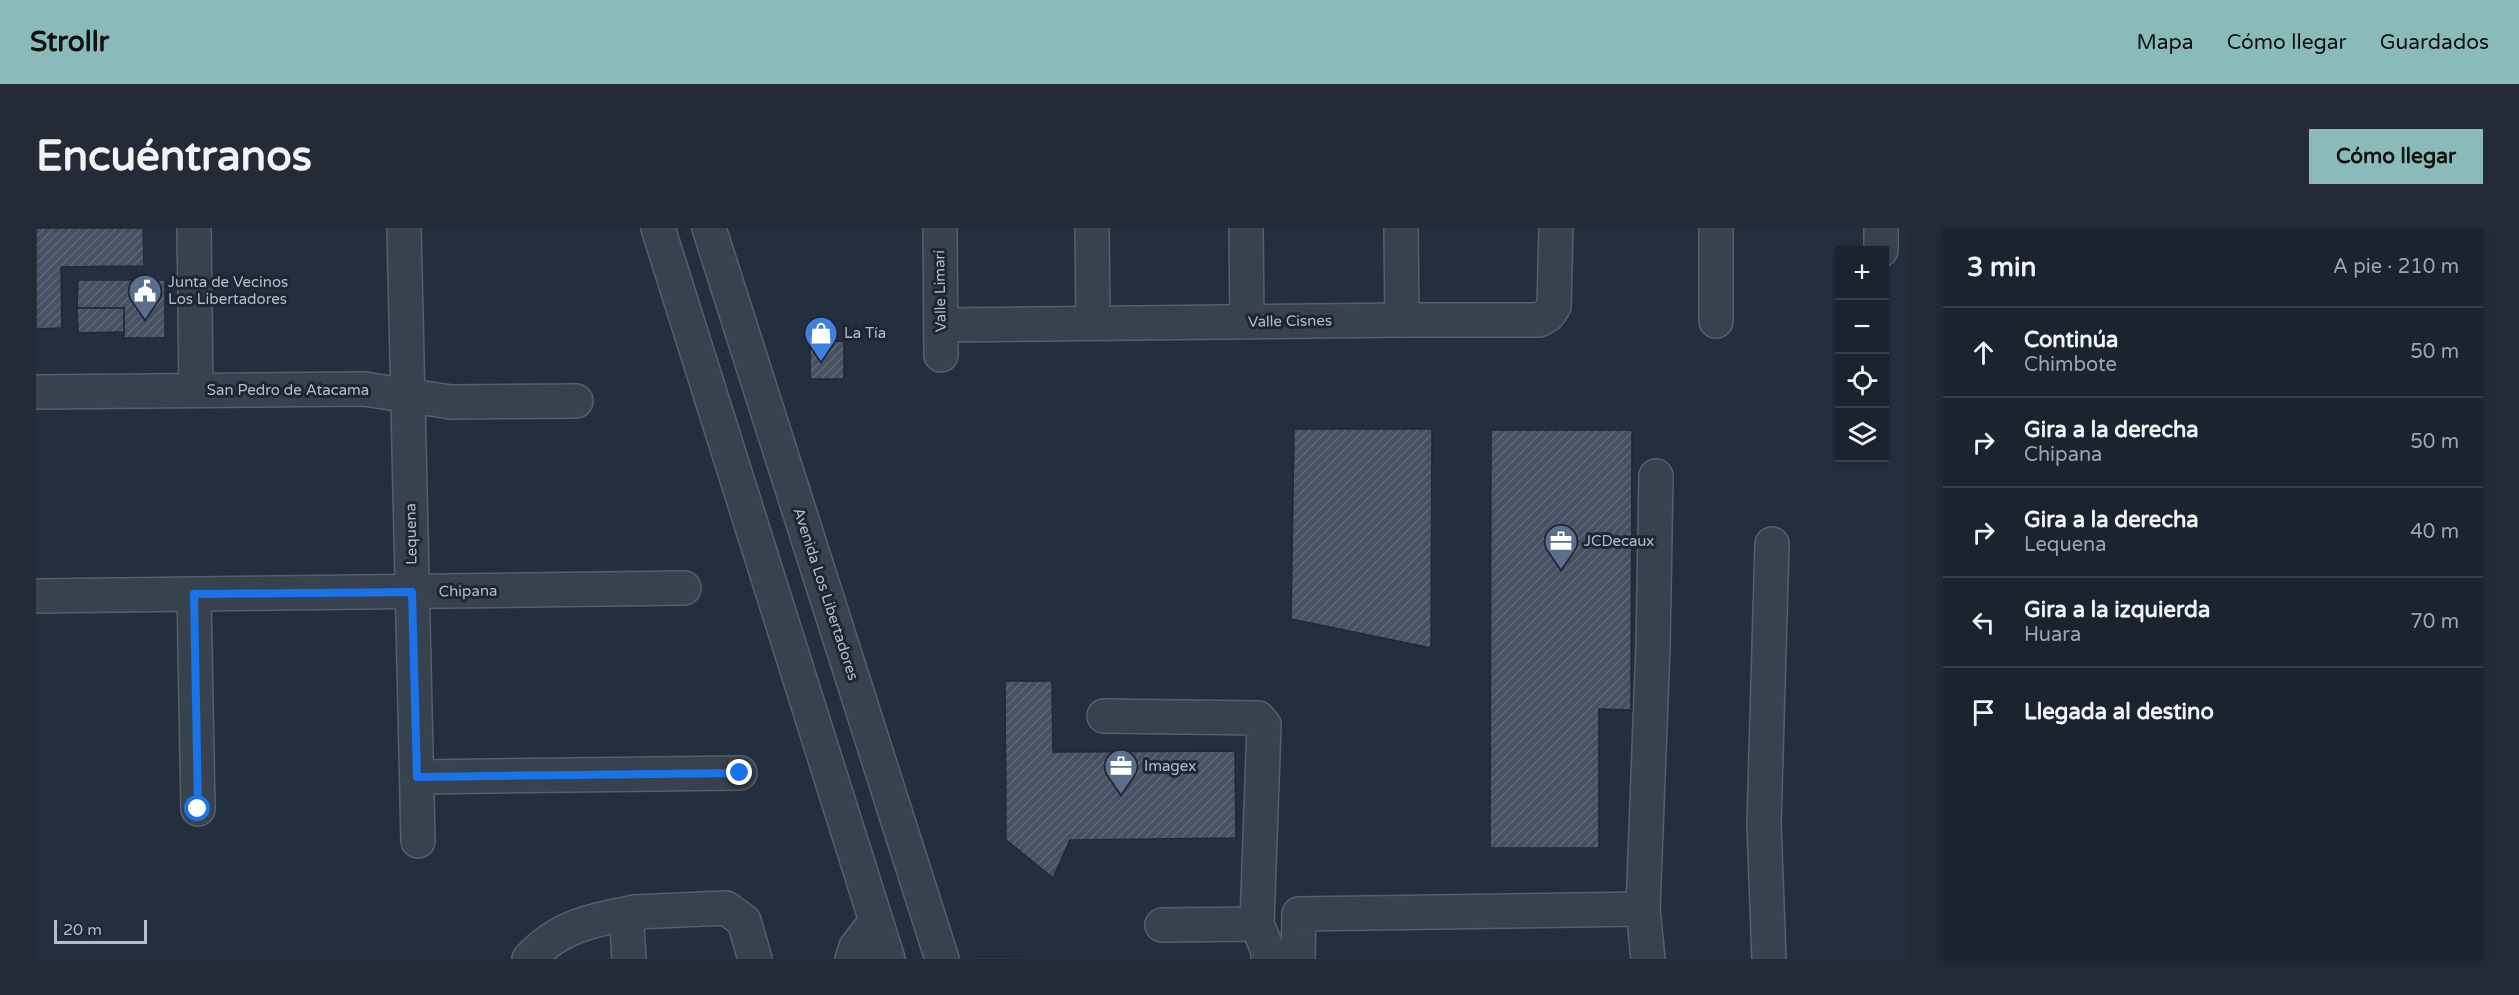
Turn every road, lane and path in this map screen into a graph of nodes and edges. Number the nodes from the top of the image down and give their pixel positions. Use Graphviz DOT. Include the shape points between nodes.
graph roads {
  1 [pos="194,228"];
  2 [pos="404,228"];
  3 [pos="658,228"];
  4 [pos="710,228"];
  5 [pos="940,228"];
  6 [pos="1092,228"];
  7 [pos="1246,228"];
  8 [pos="1401,228"];
  9 [pos="1556,228"];
  10 [pos="1716,228"];
  11 [pos="1881,228"];
  12 [pos="1881,246"];
  13 [pos="1402,320"];
  14 [pos="1247,321"];
  15 [pos="1716,321"];
  16 [pos="1093,323"];
  17 [pos="941,340"];
  18 [pos="196,390"];
  19 [pos="36,392"];
  20 [pos="408,395"];
  21 [pos="576,401"];
  22 [pos="1656,476"];
  23 [pos="1772,544"];
  24 [pos="684,588"];
  25 [pos="412,592"];
  26 [pos="194,594"];
  27 [pos="36,596"];
  28 [pos="1104,716"];
  29 [pos="740,773"];
  30 [pos="417,777"];
  31 [pos="198,809"];
  32 [pos="418,841"];
  33 [pos="1643,909"];
  34 [pos="635,912"];
  35 [pos="876,921"];
  36 [pos="1257,924"];
  37 [pos="1162,925"];
  38 [pos="529,959"];
  39 [pos="629,959"];
  40 [pos="755,959"];
  41 [pos="852,959"];
  42 [pos="888,959"];
  43 [pos="942,959"];
  44 [pos="1268,959"];
  45 [pos="1298,959"];
  46 [pos="1648,959"];
  47 [pos="1769,959"];
  1 -- 18 [label="street"];
  2 -- 20 [label="street, Lequena"];
  3 -- 35 [label="street"];
  4 -- 43 [label="street, Avenida Los Libertadores"];
  5 -- 17 [label="street, Valle Limarí"];
  6 -- 16 [label="street"];
  7 -- 14 [label="street"];
  8 -- 13 [label="street"];
  9 -- 13 [label="street, Valle Cisnes" via="1556,295 1548,315 1528,321"];
  10 -- 15 [label="street"];
  11 -- 12 [label="street"];
  13 -- 14 [label="street, Valle Cisnes"];
  14 -- 16 [label="street, Valle Cisnes"];
  16 -- 17 [label="street, Valle Cisnes"];
  18 -- 19 [label="street, San Pedro de Atacama"];
  18 -- 20 [label="street, San Pedro de Atacama" via="364,388"];
  20 -- 21 [label="street, San Pedro de Atacama" via="451,402"];
  20 -- 25 [label="street, Lequena"];
  22 -- 33 [label="street"];
  23 -- 47 [label="street" via="1764,824"];
  24 -- 25 [label="street, Chipana"];
  25 -- 26 [label="street, Chipana"];
  25 -- 30 [label="street, Lequena"];
  26 -- 27 [label="street, Chipana"];
  26 -- 31 [label="street"];
  28 -- 36 [label="street" via="1258,718 1264,725"];
  29 -- 30 [label="street"];
  30 -- 32 [label="street, Lequena"];
  33 -- 45 [label="street" via="1299,914"];
  33 -- 46 [label="street"];
  34 -- 38 [label="street" via="581,923 560,932"];
  34 -- 39 [label="street" via="627,926"];
  34 -- 40 [label="street" via="726,908 744,921"];
  35 -- 41 [label="street" via="856,947"];
  35 -- 42 [label="street"];
  36 -- 37 [label="street"];
  36 -- 44 [label="street"];
}
